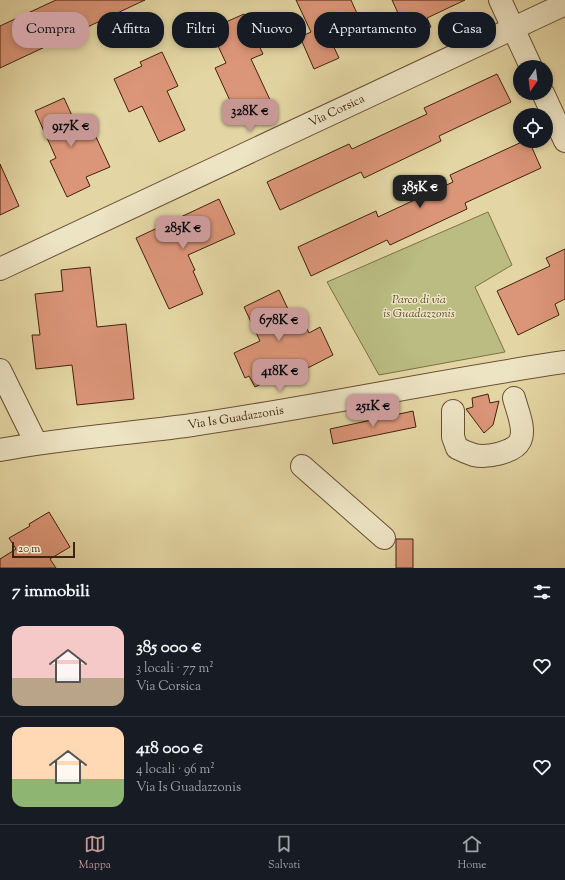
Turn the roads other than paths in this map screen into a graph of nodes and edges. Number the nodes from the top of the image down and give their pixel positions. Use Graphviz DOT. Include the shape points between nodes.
graph roads {
  1 [pos="500,0"];
  2 [pos="565,4"];
  3 [pos="514,29"];
  4 [pos="528,60"];
  5 [pos="546,100"];
  6 [pos="565,141"];
  7 [pos="0,269"];
  8 [pos="565,362"];
  9 [pos="0,370"];
  10 [pos="514,398"];
  11 [pos="453,411"];
  12 [pos="36,443"];
  13 [pos="0,450"];
  14 [pos="302,466"];
  15 [pos="384,538"];
  1 -- 3 [label="street"];
  2 -- 3 [label="street, Via Corsica"];
  3 -- 4 [label="street"];
  3 -- 7 [label="street, Via Corsica"];
  5 -- 6 [label="street"];
  8 -- 12 [label="street, Via Is Guadazzonis" via="192,425"];
  9 -- 12 [label="street"];
  10 -- 11 [label="street" via="521,423 520,441 504,452 487,456 457,448 453,437"];
  12 -- 13 [label="street, Via Is Guadazzonis"];
  14 -- 15 [label="street"];
}
